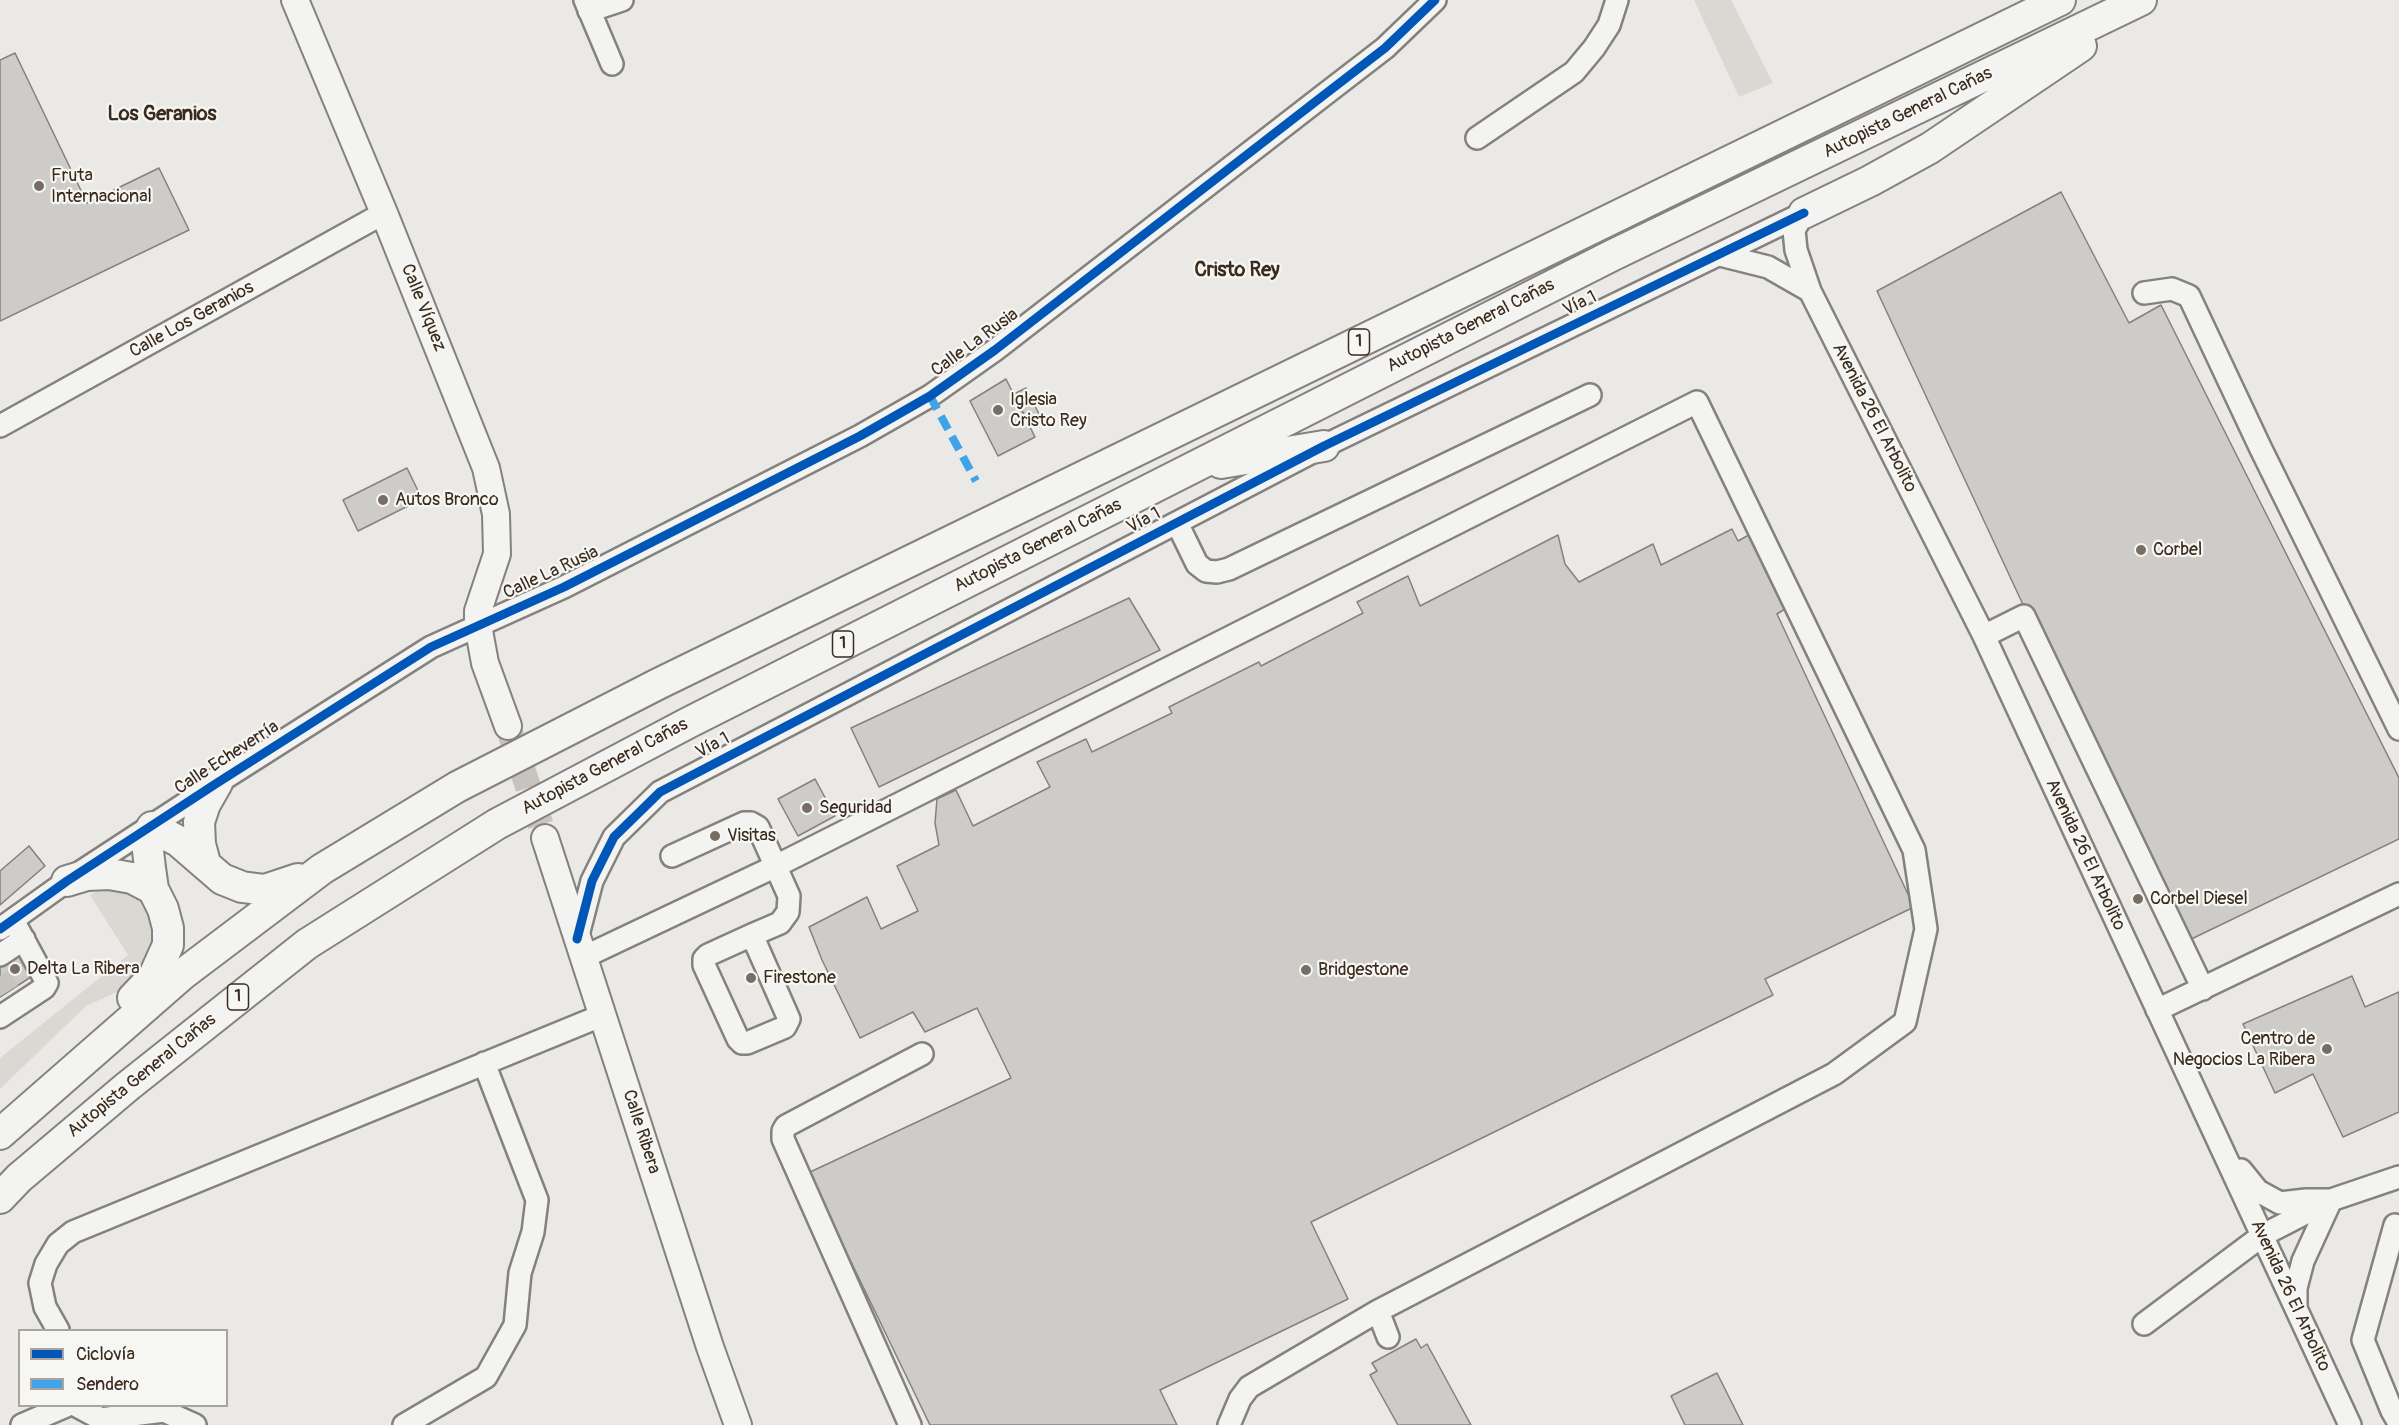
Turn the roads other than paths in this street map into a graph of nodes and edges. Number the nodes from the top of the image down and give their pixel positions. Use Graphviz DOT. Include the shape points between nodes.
graph roads {
  1 [pos="295,0"];
  2 [pos="622,0"];
  3 [pos="1435,0"];
  4 [pos="1617,0"];
  5 [pos="2060,0"];
  6 [pos="2141,0"];
  7 [pos="2152,0"];
  8 [pos="587,6"];
  9 [pos="612,64"];
  10 [pos="1477,138"];
  11 [pos="384,213"];
  12 [pos="1804,213"];
  13 [pos="1720,255"];
  14 [pos="1810,291"];
  15 [pos="2144,293"];
  16 [pos="1590,395"];
  17 [pos="0,426"];
  18 [pos="1324,446"];
  19 [pos="1192,468"];
  20 [pos="1177,523"];
  21 [pos="478,625"];
  22 [pos="1984,636"];
  23 [pos="508,726"];
  24 [pos="2399,729"];
  25 [pos="218,783"];
  26 [pos="152,827"];
  27 [pos="545,838"];
  28 [pos="672,856"];
  29 [pos="205,863"];
  30 [pos="776,866"];
  31 [pos="322,869"];
  32 [pos="67,881"];
  33 [pos="153,889"];
  34 [pos="2399,894"];
  35 [pos="6,924"];
  36 [pos="752,935"];
  37 [pos="24,939"];
  38 [pos="581,948"];
  39 [pos="0,955"];
  40 [pos="2203,989"];
  41 [pos="8,1005"];
  42 [pos="2157,1010"];
  43 [pos="603,1015"];
  44 [pos="2168,1035"];
  45 [pos="922,1054"];
  46 [pos="484,1063"];
  47 [pos="0,1133"];
  48 [pos="2399,1177"];
  49 [pos="0,1198"];
  50 [pos="2331,1200"];
  51 [pos="2395,1225"];
  52 [pos="2263,1235"];
  53 [pos="1378,1311"];
  54 [pos="2296,1311"];
  55 [pos="2144,1324"];
  56 [pos="57,1329"];
  57 [pos="1388,1337"];
  58 [pos="64,1407"];
  59 [pos="79,1407"];
  60 [pos="2399,1423"];
  61 [pos="22,1425"];
  62 [pos="195,1425"];
  63 [pos="404,1425"];
  64 [pos="738,1425"];
  65 [pos="910,1425"];
  66 [pos="1229,1425"];
  67 [pos="2350,1425"];
  1 -- 11 [label="main road, Calle Víquez"];
  2 -- 8 [label="street"];
  3 -- 21 [label="street, Calle La Rusia" via="1341,82 930,396 659,538"];
  4 -- 10 [label="street" via="1609,25 1574,72"];
  5 -- 31 [label="highway, Autopista General Cañas / 1" via="658,684 457,787"];
  6 -- 19 [label="highway, Autopista General Cañas / 1" via="1612,255"];
  7 -- 12 [label="highway" via="1930,148"];
  8 -- 9 [label="street"];
  11 -- 17 [label="street, Calle Los Geranios"];
  11 -- 21 [label="main road, Calle Víquez" via="486,468 496,514 497,554 478,611"];
  12 -- 13 [label="street, Vía 1"];
  12 -- 14 [label="street, Avenida 26 El Arbolito" via="1794,230 1796,250"];
  13 -- 14 [label="street" via="1768,267"];
  13 -- 18 [label="street, Vía 1"];
  14 -- 22 [label="street, Avenida 26 El Arbolito"];
  15 -- 24 [label="street" via="2172,288 2189,296"];
  16 -- 20 [label="street" via="1229,569 1206,571 1197,564"];
  18 -- 19 [label="highway"];
  18 -- 20 [label="street, Vía 1"];
  19 -- 49 [label="highway, Autopista General Cañas / 1" via="688,723 497,824 428,866 289,957 128,1086"];
  20 -- 38 [label="street, Vía 1" via="660,792 614,837 592,881"];
  21 -- 23 [label="main road" via="485,663"];
  21 -- 25 [label="street, Calle Echeverría" via="431,647"];
  22 -- 40 [label="street" via="2024,616"];
  22 -- 42 [label="street, Avenida 26 El Arbolito"];
  25 -- 26 [label="street, Calle Echeverría"];
  25 -- 29 [label="highway" via="199,822"];
  26 -- 29 [label="highway" via="178,840"];
  26 -- 32 [label="street, Calle Echeverría"];
  26 -- 33 [label="highway" via="147,851"];
  27 -- 38 [label="main road, Calle Ribera"];
  28 -- 30 [label="street" via="751,823 758,827"];
  29 -- 31 [label="highway" via="222,879 265,890"];
  30 -- 36 [label="street" via="789,896 788,912 780,923"];
  30 -- 38 [label="street"];
  30 -- 53 [label="street" via="1697,402 1914,850 1926,929 1905,1022 1834,1074"];
  31 -- 47 [label="highway, Autopista General Cañas / 1" via="183,974"];
  32 -- 33 [label="highway" via="109,874 132,878"];
  32 -- 35 [label="street, Calle Echeverría"];
  33 -- 47 [label="highway" via="168,928 168,945 154,976 96,1028"];
  34 -- 40 [label="street"];
  35 -- 37 [label="street"];
  36 -- 36 [label="street" via="704,959 738,1039 747,1044 785,1027 789,1019"];
  37 -- 39 [label="street"];
  37 -- 41 [label="street" via="47,983"];
  38 -- 43 [label="main road, Calle Ribera"];
  40 -- 42 [label="street"];
  42 -- 44 [label="street, Avenida 26 El Arbolito"];
  43 -- 46 [label="street"];
  43 -- 64 [label="main road, Calle Ribera"];
  44 -- 50 [label="street" via="2195,1069 2242,1172 2258,1191 2280,1203"];
  44 -- 52 [label="street, Avenida 26 El Arbolito"];
  45 -- 65 [label="street" via="783,1131"];
  46 -- 56 [label="street" via="73,1232 52,1254 40,1283 45,1307"];
  46 -- 63 [label="street" via="537,1200 533,1232 520,1273 515,1325 486,1377"];
  48 -- 50 [label="street"];
  50 -- 52 [label="street"];
  50 -- 54 [label="street" via="2303,1261 2296,1288"];
  51 -- 60 [label="street" via="2363,1340"];
  52 -- 54 [label="street, Avenida 26 El Arbolito"];
  52 -- 55 [label="street"];
  53 -- 57 [label="street"];
  53 -- 66 [label="street" via="1249,1387"];
  54 -- 67 [label="street, Avenida 26 El Arbolito"];
  58 -- 61 [label="street"];
  59 -- 62 [label="street" via="101,1419 164,1411"];
}
